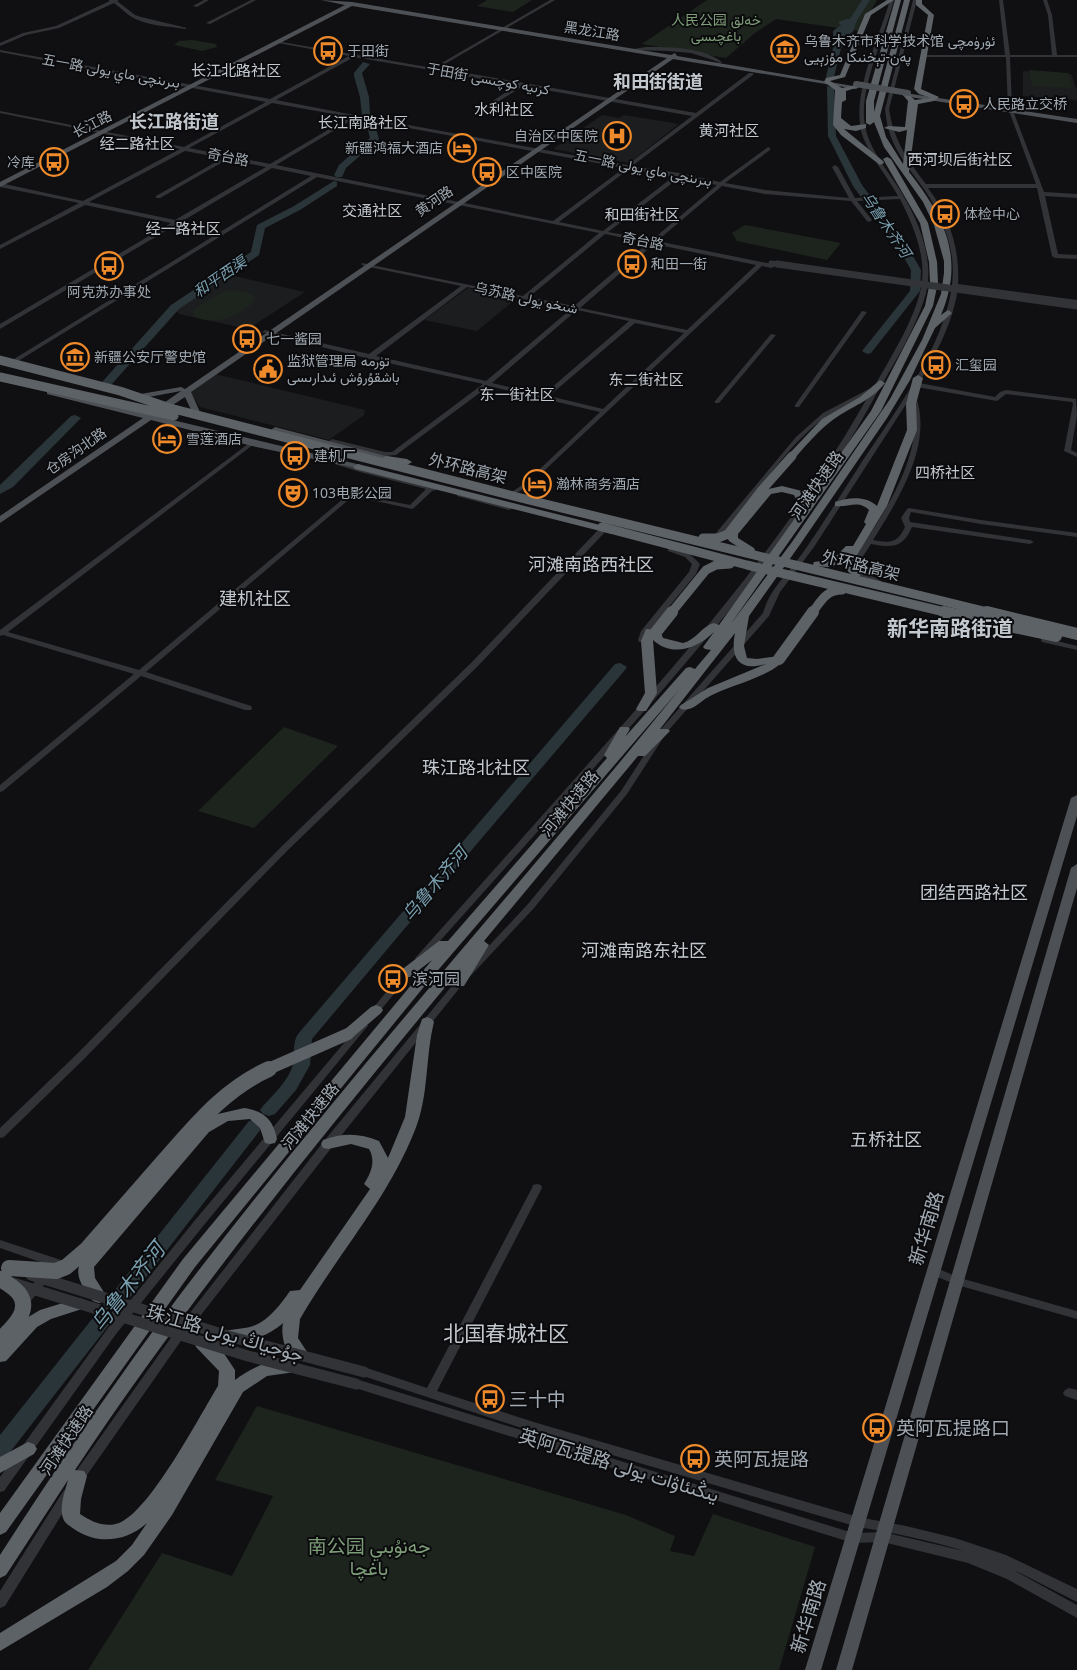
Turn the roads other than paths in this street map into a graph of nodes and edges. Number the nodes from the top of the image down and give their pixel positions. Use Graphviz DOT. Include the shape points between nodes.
graph roads {
  1 [pos="114,0"];
  2 [pos="207,0"];
  3 [pos="254,0"];
  4 [pos="324,0"];
  5 [pos="374,0"];
  6 [pos="553,0"];
  7 [pos="891,0"];
  8 [pos="898,0"];
  9 [pos="908,0"];
  10 [pos="917,0"];
  11 [pos="1001,0"];
  12 [pos="1045,0"];
  13 [pos="348,2"];
  14 [pos="195,6"];
  15 [pos="384,8"];
  16 [pos="886,16"];
  17 [pos="909,17"];
  18 [pos="208,23"];
  19 [pos="185,28"];
  20 [pos="505,28"];
  21 [pos="278,42"];
  22 [pos="0,45"];
  23 [pos="639,50"];
  24 [pos="0,51"];
  25 [pos="354,55"];
  26 [pos="671,56"];
  27 [pos="925,56"];
  28 [pos="1055,56"];
  29 [pos="1077,56"];
  30 [pos="1008,57"];
  31 [pos="699,61"];
  32 [pos="720,62"];
  33 [pos="658,64"];
  34 [pos="434,69"];
  35 [pos="751,74"];
  36 [pos="827,81"];
  37 [pos="186,84"];
  38 [pos="521,85"];
  39 [pos="856,85"];
  40 [pos="197,86"];
  41 [pos="906,92"];
  42 [pos="934,98"];
  43 [pos="273,100"];
  44 [pos="606,100"];
  45 [pos="1010,110"];
  46 [pos="0,112"];
  47 [pos="357,115"];
  48 [pos="475,115"];
  49 [pos="697,115"];
  50 [pos="1077,119"];
  51 [pos="863,126"];
  52 [pos="888,128"];
  53 [pos="95,131"];
  54 [pos="107,133"];
  55 [pos="536,148"];
  56 [pos="880,148"];
  57 [pos="184,149"];
  58 [pos="768,149"];
  59 [pos="228,157"];
  60 [pos="272,166"];
  61 [pos="629,166"];
  62 [pos="835,167"];
  63 [pos="882,167"];
  64 [pos="906,168"];
  65 [pos="316,174"];
  66 [pos="680,175"];
  67 [pos="0,178"];
  68 [pos="722,183"];
  69 [pos="3,185"];
  70 [pos="924,186"];
  71 [pos="1039,186"];
  72 [pos="0,191"];
  73 [pos="1042,194"];
  74 [pos="1077,196"];
  75 [pos="158,197"];
  76 [pos="902,198"];
  77 [pos="853,200"];
  78 [pos="85,203"];
  79 [pos="458,203"];
  80 [pos="869,220"];
  81 [pos="556,221"];
  82 [pos="176,222"];
  83 [pos="604,232"];
  84 [pos="655,242"];
  85 [pos="0,247"];
  86 [pos="1077,257"];
  87 [pos="760,264"];
  88 [pos="771,264"];
  89 [pos="367,265"];
  90 [pos="955,285"];
  91 [pos="465,286"];
  92 [pos="524,298"];
  93 [pos="1077,306"];
  94 [pos="916,308"];
  95 [pos="576,309"];
  96 [pos="864,312"];
  97 [pos="948,313"];
  98 [pos="633,321"];
  99 [pos="922,322"];
  100 [pos="0,327"];
  101 [pos="932,328"];
  102 [pos="688,332"];
  103 [pos="268,333"];
  104 [pos="774,335"];
  105 [pos="912,356"];
  106 [pos="370,357"];
  107 [pos="2,365"];
  108 [pos="0,378"];
  109 [pos="918,380"];
  110 [pos="880,382"];
  111 [pos="487,384"];
  112 [pos="184,390"];
  113 [pos="912,396"];
  114 [pos="138,397"];
  115 [pos="544,397"];
  116 [pos="717,402"];
  117 [pos="797,406"];
  118 [pos="117,409"];
  119 [pos="605,410"];
  120 [pos="169,411"];
  121 [pos="196,412"];
  122 [pos="146,416"];
  123 [pos="128,429"];
  124 [pos="332,441"];
  125 [pos="252,444"];
  126 [pos="1077,454"];
  127 [pos="387,459"];
  128 [pos="328,460"];
  129 [pos="358,467"];
  130 [pos="432,488"];
  131 [pos="514,492"];
  132 [pos="493,497"];
  133 [pos="529,500"];
  134 [pos="844,503"];
  135 [pos="800,511"];
  136 [pos="0,514"];
  137 [pos="0,520"];
  138 [pos="908,524"];
  139 [pos="648,525"];
  140 [pos="602,531"];
  141 [pos="623,533"];
  142 [pos="1077,536"];
  143 [pos="707,540"];
  144 [pos="868,541"];
  145 [pos="654,542"];
  146 [pos="1030,542"];
  147 [pos="750,550"];
  148 [pos="691,551"];
  149 [pos="769,553"];
  150 [pos="804,557"];
  151 [pos="818,564"];
  152 [pos="750,569"];
  153 [pos="858,574"];
  154 [pos="802,578"];
  155 [pos="786,580"];
  156 [pos="878,583"];
  157 [pos="856,591"];
  158 [pos="745,614"];
  159 [pos="1041,625"];
  160 [pos="714,626"];
  161 [pos="653,632"];
  162 [pos="1,633"];
  163 [pos="1076,638"];
  164 [pos="737,647"];
  165 [pos="648,652"];
  166 [pos="776,659"];
  167 [pos="140,673"];
  168 [pos="685,707"];
  169 [pos="248,708"];
  170 [pos="642,709"];
  171 [pos="624,729"];
  172 [pos="664,732"];
  173 [pos="600,784"];
  174 [pos="0,789"];
  175 [pos="1077,798"];
  176 [pos="1077,868"];
  177 [pos="488,904"];
  178 [pos="503,910"];
  179 [pos="406,974"];
  180 [pos="459,983"];
  181 [pos="376,1010"];
  182 [pos="427,1022"];
  183 [pos="0,1134"];
  184 [pos="270,1139"];
  185 [pos="328,1144"];
  186 [pos="374,1187"];
  187 [pos="537,1188"];
  188 [pos="0,1244"];
  189 [pos="934,1272"];
  190 [pos="2,1273"];
  191 [pos="957,1281"];
  192 [pos="99,1297"];
  193 [pos="79,1304"];
  194 [pos="1077,1315"];
  195 [pos="0,1330"];
  196 [pos="228,1336"];
  197 [pos="0,1340"];
  198 [pos="202,1342"];
  199 [pos="0,1356"];
  200 [pos="297,1361"];
  201 [pos="364,1372"];
  202 [pos="356,1384"];
  203 [pos="430,1393"];
  204 [pos="28,1449"];
  205 [pos="0,1466"];
  206 [pos="78,1476"];
  207 [pos="0,1487"];
  208 [pos="169,1493"];
  209 [pos="858,1522"];
  210 [pos="0,1527"];
  211 [pos="884,1532"];
  212 [pos="853,1538"];
  213 [pos="0,1570"];
  214 [pos="1077,1596"];
  215 [pos="0,1602"];
  216 [pos="1077,1612"];
  217 [pos="0,1643"];
  218 [pos="813,1670"];
  219 [pos="844,1670"];
  1 -- 19 [label="street" via="144,20"];
  1 -- 22 [label="street" via="57,27 24,34"];
  2 -- 14 [label="street"];
  3 -- 18 [label="street"];
  4 -- 13 [label="main road, 黑龙江路"];
  5 -- 15 [label="main road"];
  6 -- 20 [label="street"];
  7 -- 16 [label="street"];
  7 -- 36 [label="highway" via="868,14 843,76"];
  8 -- 56 [label="highway, 河滩快速路" via="870,101 871,130"];
  9 -- 64 [label="highway, 河滩快速路" via="876,116 878,130 886,146"];
  10 -- 17 [label="street"];
  10 -- 42 [label="highway" via="931,15 917,89"];
  11 -- 30 [label="street"];
  12 -- 28 [label="street"];
  13 -- 15 [label="main road, 黑龙江路"];
  13 -- 20 [label="main road, 黑龙江路"];
  13 -- 21 [label="main road"];
  13 -- 37 [label="main road, 长江路"];
  15 -- 20 [label="main road, 黑龙江路"];
  16 -- 39 [label="highway" via="871,15 847,77"];
  16 -- 51 [label="street" via="863,101"];
  17 -- 41 [label="highway" via="923,16 928,20"];
  17 -- 52 [label="street" via="887,109"];
  20 -- 23 [label="main road, 黑龙江路"];
  20 -- 34 [label="street"];
  21 -- 25 [label="street, 于田街 كرىيە كوچىسى"];
  21 -- 40 [label="main road, 长江路" via="277,46"];
  23 -- 26 [label="main road, 黑龙江路"];
  23 -- 32 [label="street" via="668,49 711,56"];
  23 -- 33 [label="main road"];
  24 -- 37 [label="street, 五一路 بىرىنچى ماي يولى"];
  25 -- 34 [label="street, 于田街 كرىيە كوچىسى"];
  25 -- 43 [label="street"];
  26 -- 31 [label="main road, 黑龙江路"];
  26 -- 32 [label="main road, 黑龙江路"];
  26 -- 33 [label="main road, 黄河路"];
  27 -- 30 [label="street"];
  28 -- 29 [label="street"];
  28 -- 30 [label="street"];
  30 -- 45 [label="street"];
  31 -- 33 [label="main road"];
  31 -- 36 [label="main road, 黑龙江路"];
  32 -- 36 [label="main road, 黑龙江路"];
  33 -- 44 [label="main road, 黄河路"];
  34 -- 38 [label="street, 于田街 كرىيە كوچىسى"];
  35 -- 49 [label="street"];
  36 -- 39 [label="main road, 黑龙江路"];
  36 -- 63 [label="highway" via="839,89 837,125"];
  37 -- 40 [label="street, 五一路 بىرىنچى ماي يولى"];
  37 -- 53 [label="main road, 长江路"];
  38 -- 44 [label="street, 于田街 كرىيە كوچىسى"];
  38 -- 48 [label="street"];
  39 -- 41 [label="main road, 黑龙江路, bridge"];
  39 -- 51 [label="highway" via="843,90 841,121 848,128"];
  40 -- 43 [label="street, 五一路 بىرىنچى ماي يولى"];
  40 -- 54 [label="main road, 长江路"];
  41 -- 42 [label="main road, 黑龙江路"];
  41 -- 52 [label="highway" via="912,101 908,128"];
  42 -- 45 [label="main road, 黑龙江路"];
  42 -- 64 [label="highway" via="915,102"];
  43 -- 47 [label="street, 五一路 بىرىنچى ماي يولى"];
  43 -- 57 [label="street"];
  44 -- 49 [label="street, 于田街 كرىيە كوچىسى"];
  44 -- 55 [label="main road, 黄河路"];
  45 -- 50 [label="main road, 黑龙江路"];
  45 -- 71 [label="street"];
  46 -- 53 [label="street, 奇台路"];
  47 -- 55 [label="street, 五一路 بىرىنچى ماي يولى"];
  47 -- 60 [label="street"];
  49 -- 61 [label="street"];
  51 -- 63 [label="street"];
  52 -- 64 [label="street"];
  53 -- 54 [label="street, 奇台路"];
  53 -- 67 [label="main road, 长江路"];
  54 -- 57 [label="street, 奇台路"];
  54 -- 69 [label="main road, 长江路"];
  55 -- 61 [label="street, 五一路 بىرىنچى ماي يولى"];
  55 -- 79 [label="main road, 黄河路"];
  56 -- 63 [label="highway"];
  56 -- 99 [label="highway, 河滩快速路" via="924,224 929,244 934,282"];
  57 -- 59 [label="street, 奇台路"];
  57 -- 78 [label="street"];
  58 -- 68 [label="street"];
  59 -- 60 [label="street, 奇台路"];
  59 -- 75 [label="street"];
  60 -- 65 [label="street, 奇台路"];
  60 -- 82 [label="street"];
  61 -- 66 [label="street, 五一路 بىرىنچى ماي يولى"];
  61 -- 81 [label="street"];
  62 -- 77 [label="street"];
  63 -- 76 [label="street"];
  64 -- 70 [label="street"];
  64 -- 101 [label="highway, 河滩快速路" via="937,224 946,250 948,283"];
  65 -- 79 [label="street, 奇台路"];
  65 -- 107 [label="street"];
  66 -- 68 [label="street, 五一路 بىرىنچى ماي يولى"];
  66 -- 83 [label="street"];
  68 -- 77 [label="street, 五一路 بىرىنچى ماي يولى" via="765,192"];
  68 -- 84 [label="street"];
  69 -- 72 [label="main road, 长江路"];
  69 -- 78 [label="street"];
  70 -- 71 [label="street"];
  70 -- 90 [label="street" via="946,224 956,265"];
  71 -- 73 [label="street"];
  73 -- 74 [label="street"];
  73 -- 86 [label="street" via="1055,256"];
  76 -- 77 [label="street, 五一路 بىرىنچى ماي يولى"];
  76 -- 94 [label="street" via="915,224 922,252 925,281"];
  77 -- 80 [label="street"];
  78 -- 82 [label="street"];
  78 -- 85 [label="street"];
  79 -- 81 [label="street, 奇台路"];
  79 -- 83 [label="street, 奇台路"];
  79 -- 89 [label="main road, 黄河路"];
  81 -- 83 [label="street, 奇台路"];
  82 -- 100 [label="street"];
  83 -- 84 [label="street, 奇台路"];
  83 -- 92 [label="street"];
  84 -- 87 [label="street, 奇台路"];
  84 -- 88 [label="street, 奇台路"];
  84 -- 95 [label="street"];
  87 -- 88 [label="street, 奇台路"];
  87 -- 102 [label="street"];
  88 -- 93 [label="street, bridge" via="830,276"];
  89 -- 91 [label="street, 乌苏路 شىخو يولى"];
  89 -- 103 [label="main road, 黄河路"];
  90 -- 93 [label="street"];
  90 -- 97 [label="street"];
  91 -- 92 [label="street, 乌苏路 شىخو يولى"];
  91 -- 106 [label="street"];
  92 -- 95 [label="street, 乌苏路 شىخو يولى"];
  94 -- 99 [label="highway"];
  94 -- 110 [label="street"];
  95 -- 98 [label="street, 乌苏路 شىخو يولى"];
  95 -- 111 [label="street"];
  96 -- 117 [label="street"];
  97 -- 101 [label="highway"];
  97 -- 109 [label="street"];
  98 -- 102 [label="street, 乌苏路 شىخو يولى"];
  98 -- 115 [label="street"];
  99 -- 105 [label="highway, 河滩快速路"];
  101 -- 105 [label="highway, 河滩快速路"];
  102 -- 119 [label="street"];
  103 -- 106 [label="street"];
  103 -- 112 [label="main road, 黄河路"];
  104 -- 116 [label="street"];
  105 -- 109 [label="highway"];
  105 -- 110 [label="highway"];
  105 -- 158 [label="highway, 河滩快速路" via="886,414"];
  105 -- 173 [label="highway, 河滩快速路" via="748,593"];
  106 -- 111 [label="street"];
  107 -- 114 [label="main road"];
  107 -- 120 [label="highway, bridge"];
  108 -- 118 [label="main road"];
  108 -- 120 [label="highway, 外环路高架, bridge" via="123,406"];
  109 -- 113 [label="highway"];
  109 -- 126 [label="street" via="985,398 997,399 1006,392 1074,400 1076,404 1067,451"];
  109 -- 134 [label="street"];
  110 -- 135 [label="street"];
  110 -- 143 [label="street" via="811,426 723,531"];
  110 -- 143 [label="highway, bridge" via="872,394 817,428 728,534"];
  111 -- 115 [label="street"];
  111 -- 124 [label="street" via="394,454"];
  112 -- 114 [label="main road"];
  112 -- 120 [label="main road, 黄河路"];
  112 -- 121 [label="main road"];
  113 -- 144 [label="street" via="918,414 915,450 883,518"];
  113 -- 153 [label="highway" via="912,430 882,506 849,560 849,565"];
  114 -- 120 [label="main road"];
  115 -- 119 [label="street"];
  118 -- 122 [label="main road"];
  118 -- 123 [label="main road" via="123,414"];
  119 -- 131 [label="street" via="526,485"];
  120 -- 121 [label="main road"];
  120 -- 122 [label="main road, 仓房沟北路"];
  120 -- 122 [label="main road"];
  120 -- 123 [label="main road" via="163,423"];
  120 -- 125 [label="main road"];
  120 -- 132 [label="highway, 外环路高架"];
  120 -- 133 [label="highway, 外环路高架, bridge"];
  121 -- 127 [label="main road"];
  122 -- 123 [label="main road, 仓房沟北路"];
  123 -- 136 [label="main road, 仓房沟北路"];
  123 -- 137 [label="main road, 仓房沟北路"];
  125 -- 128 [label="main road"];
  125 -- 162 [label="street"];
  127 -- 131 [label="street"];
  127 -- 139 [label="highway" via="618,514"];
  128 -- 129 [label="main road"];
  128 -- 130 [label="street" via="362,472"];
  129 -- 141 [label="highway, bridge"];
  130 -- 140 [label="street"];
  130 -- 167 [label="street" via="412,507 352,494"];
  131 -- 143 [label="street"];
  132 -- 141 [label="highway, bridge"];
  132 -- 163 [label="highway, 外环路高架, bridge"];
  133 -- 139 [label="highway, bridge"];
  133 -- 159 [label="highway, 外环路高架, bridge"];
  134 -- 150 [label="street"];
  134 -- 151 [label="highway" via="866,502 874,510 843,560"];
  135 -- 147 [label="highway" via="802,501 792,490 772,490 764,496 733,534 734,539"];
  135 -- 149 [label="street"];
  138 -- 142 [label="street" via="905,518 909,510"];
  138 -- 144 [label="street" via="905,538 892,545"];
  138 -- 146 [label="street"];
  139 -- 143 [label="highway"];
  140 -- 145 [label="street"];
  140 -- 183 [label="street" via="474,665 284,849"];
  141 -- 148 [label="highway, bridge"];
  143 -- 147 [label="highway, bridge"];
  143 -- 149 [label="street" via="759,554"];
  144 -- 156 [label="street" via="854,564 862,574"];
  145 -- 152 [label="street"];
  145 -- 165 [label="street" via="688,555 696,564 646,631 641,642"];
  147 -- 151 [label="highway"];
  148 -- 152 [label="highway, bridge"];
  148 -- 161 [label="highway" via="701,558 704,565"];
  149 -- 152 [label="street"];
  150 -- 155 [label="street"];
  150 -- 156 [label="street" via="821,570"];
  151 -- 153 [label="highway"];
  152 -- 154 [label="highway, bridge"];
  152 -- 160 [label="street"];
  152 -- 161 [label="highway, bridge" via="724,564 706,570"];
  153 -- 159 [label="highway, bridge" via="995,608"];
  154 -- 157 [label="highway, bridge"];
  154 -- 166 [label="highway" via="818,593"];
  155 -- 163 [label="street" via="809,581"];
  155 -- 164 [label="street" via="773,597 766,614"];
  156 -- 163 [label="street"];
  157 -- 163 [label="highway, bridge" via="1028,631"];
  157 -- 166 [label="highway, bridge" via="834,590 825,595"];
  158 -- 164 [label="highway"];
  158 -- 173 [label="highway, 河滩快速路"];
  159 -- 163 [label="highway, 外环路高架, bridge"];
  160 -- 161 [label="highway" via="696,643 683,647 658,640"];
  160 -- 170 [label="street"];
  161 -- 165 [label="highway" via="647,641"];
  162 -- 167 [label="street"];
  164 -- 166 [label="highway" via="739,657 746,662 762,663"];
  164 -- 168 [label="street"];
  165 -- 170 [label="highway" via="651,693"];
  166 -- 168 [label="highway" via="769,667 712,690"];
  167 -- 169 [label="street"];
  167 -- 174 [label="street"];
  168 -- 172 [label="street"];
  170 -- 171 [label="street"];
  171 -- 173 [label="highway"];
  171 -- 179 [label="street"];
  172 -- 173 [label="highway"];
  172 -- 180 [label="street" via="624,792 538,898"];
  173 -- 177 [label="highway, 河滩快速路"];
  173 -- 178 [label="highway, 河滩快速路"];
  175 -- 189 [label="main road, 新华南路"];
  176 -- 191 [label="main road"];
  177 -- 179 [label="highway" via="431,956"];
  177 -- 210 [label="highway, 河滩快速路" via="189,1263"];
  178 -- 180 [label="highway"];
  178 -- 213 [label="highway, 河滩快速路" via="322,1128 181,1306"];
  179 -- 181 [label="street"];
  180 -- 182 [label="street"];
  181 -- 184 [label="street"];
  181 -- 190 [label="highway, bridge" via="348,1034 252,1077 228,1093 87,1249 66,1267 56,1271"];
  182 -- 185 [label="street"];
  182 -- 186 [label="highway" via="421,1047 416,1110 401,1148"];
  184 -- 192 [label="highway" via="267,1126 257,1115 222,1116 204,1128 91,1260 85,1273 88,1284"];
  184 -- 204 [label="street" via="112,1331"];
  185 -- 186 [label="highway" via="350,1138 374,1145 381,1164"];
  185 -- 206 [label="street" via="179,1335"];
  186 -- 196 [label="highway" via="285,1311 259,1332"];
  186 -- 200 [label="highway" via="292,1318 289,1337"];
  187 -- 203 [label="street"];
  188 -- 195 [label="street" via="57,1263"];
  189 -- 191 [label="street"];
  189 -- 209 [label="main road, 新华南路"];
  190 -- 192 [label="street, 珠江路 جۇجياڭ يولى, bridge"];
  190 -- 193 [label="street, 珠江路 جۇجياڭ يولى, bridge"];
  190 -- 197 [label="highway, bridge" via="21,1296 23,1308 17,1322"];
  191 -- 194 [label="street"];
  191 -- 211 [label="main road"];
  192 -- 196 [label="street, 珠江路 جۇجياڭ يولى, bridge"];
  193 -- 198 [label="street, 珠江路 جۇجياڭ يولى, bridge"];
  193 -- 199 [label="highway" via="46,1314 31,1323"];
  196 -- 200 [label="street, 珠江路 جۇجياڭ يولى, bridge"];
  198 -- 200 [label="street, 珠江路 جۇجياڭ يولى, bridge"];
  198 -- 208 [label="highway" via="227,1370 226,1386"];
  200 -- 201 [label="street, 珠江路 جۇجياڭ يولى, bridge"];
  200 -- 202 [label="street, 珠江路 جۇجياڭ يولى, bridge"];
  200 -- 208 [label="highway, bridge" via="255,1373 237,1387"];
  201 -- 203 [label="street, 英阿瓦提路 يىڭىئاۋات يولى"];
  202 -- 212 [label="street, 英阿瓦提路 يىڭىئاۋات يولى"];
  203 -- 209 [label="street, 英阿瓦提路 يىڭىئاۋات يولى" via="537,1428"];
  204 -- 205 [label="highway"];
  204 -- 207 [label="street"];
  206 -- 208 [label="highway" via="71,1517 96,1533 112,1533 133,1525"];
  206 -- 215 [label="street"];
  208 -- 217 [label="highway" via="138,1550 122,1566"];
  209 -- 211 [label="street, 英阿瓦提路 يىڭىئاۋات يولى"];
  209 -- 212 [label="main road, 新华南路"];
  211 -- 212 [label="street, 英阿瓦提路 يىڭىئاۋات يولى"];
  211 -- 214 [label="street" via="945,1541 1017,1564"];
  211 -- 216 [label="street" via="1012,1575"];
  211 -- 219 [label="main road"];
  212 -- 218 [label="main road, 新华南路"];
}
